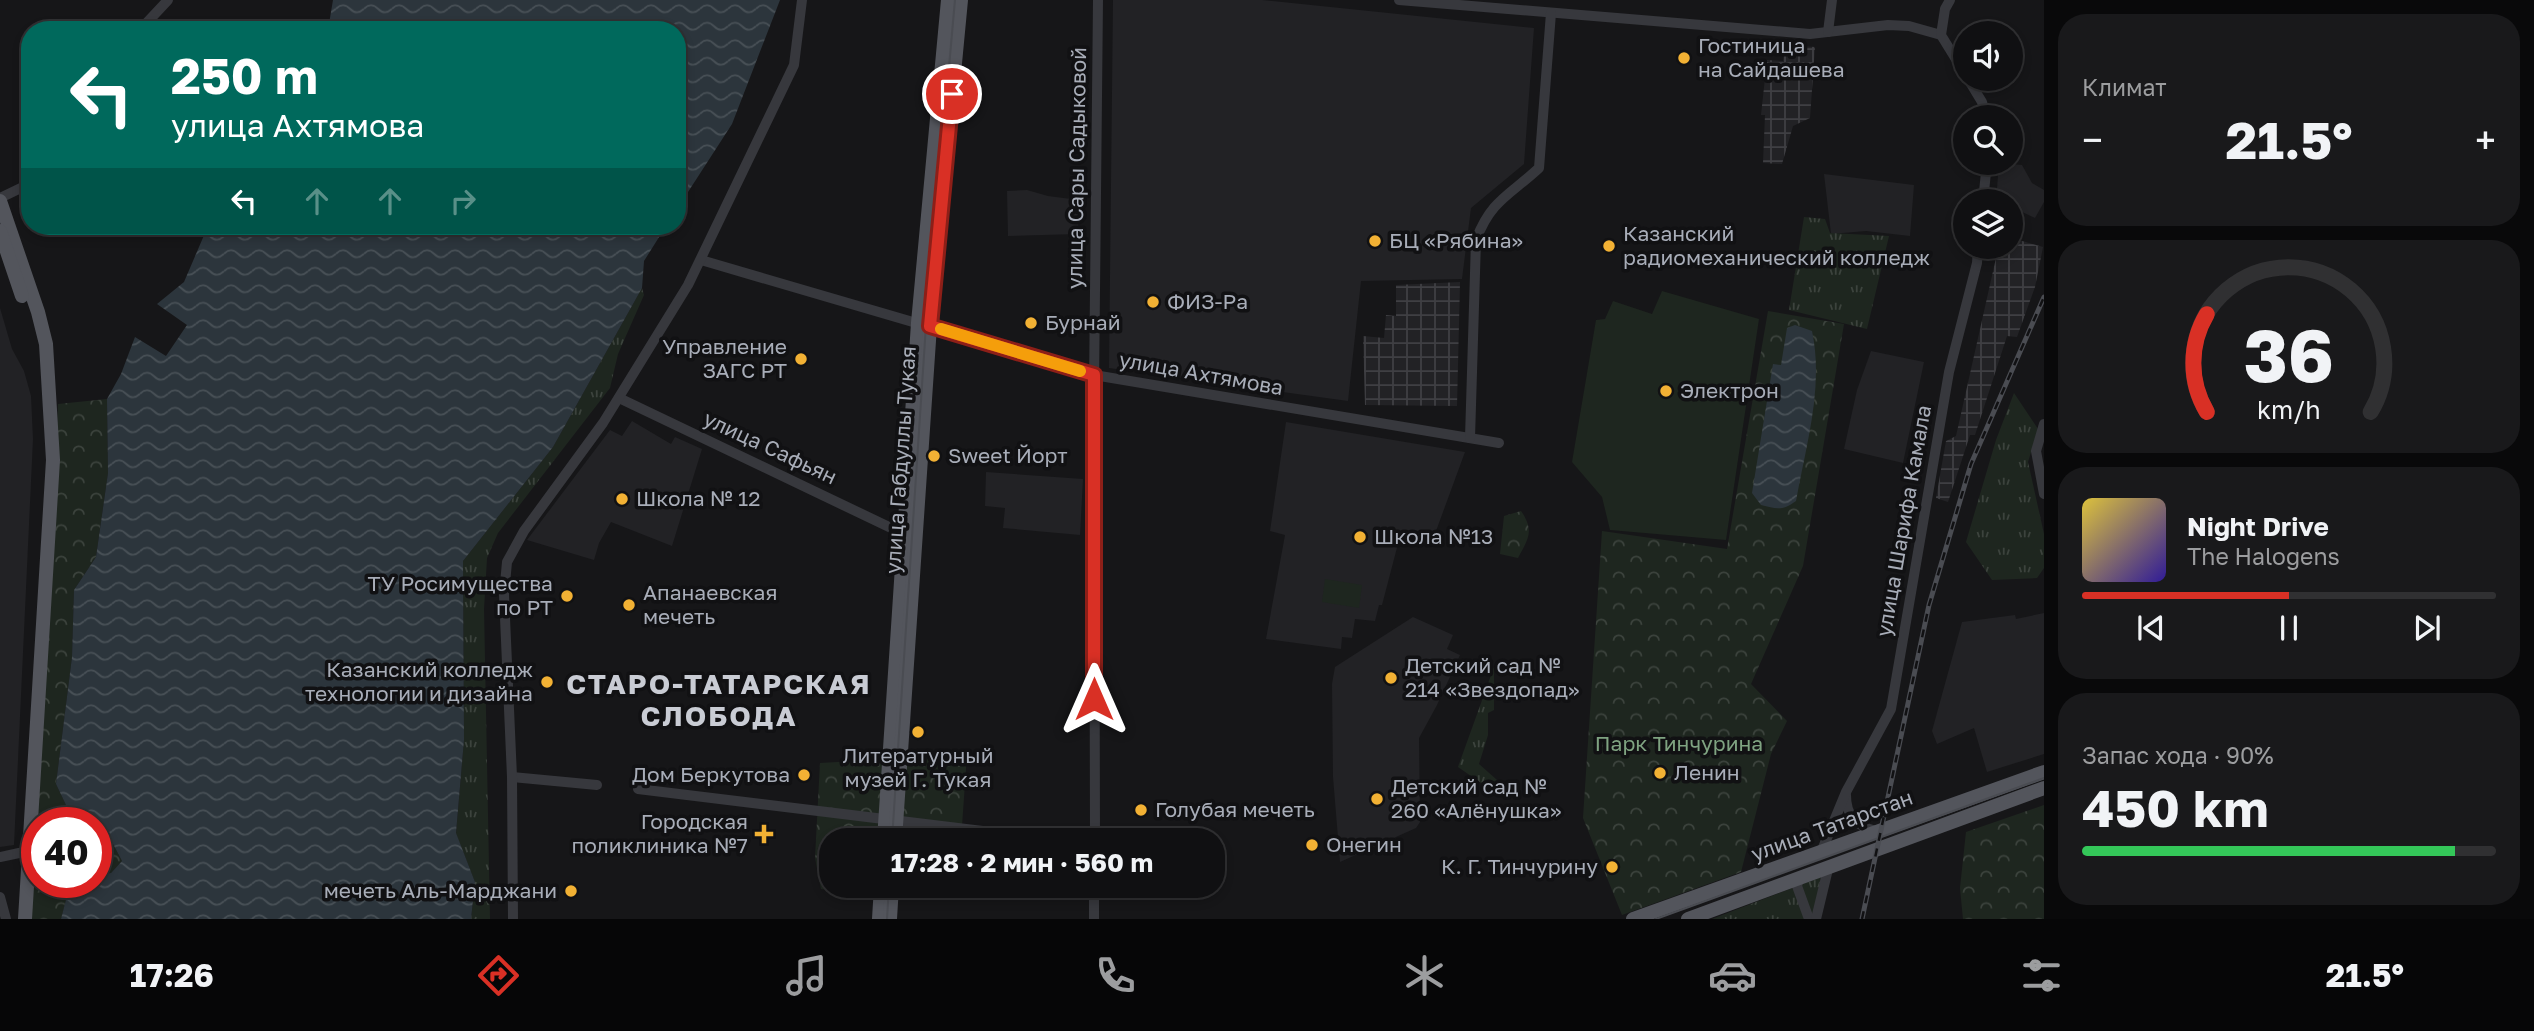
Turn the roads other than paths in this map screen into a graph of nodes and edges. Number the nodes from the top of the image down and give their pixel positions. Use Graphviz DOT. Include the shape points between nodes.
graph roads {
  1 [pos="168,0"];
  2 [pos="802,0"];
  3 [pos="948,0"];
  4 [pos="961,0"];
  5 [pos="1098,0"];
  6 [pos="1399,0"];
  7 [pos="1832,0"];
  8 [pos="1950,0"];
  9 [pos="1551,13"];
  10 [pos="148,21"];
  11 [pos="1828,32"];
  12 [pos="1941,35"];
  13 [pos="1953,54"];
  14 [pos="21,188"];
  15 [pos="0,199"];
  16 [pos="2,240"];
  17 [pos="1977,259"];
  18 [pos="701,260"];
  19 [pos="924,325"];
  20 [pos="1094,375"];
  21 [pos="618,398"];
  22 [pos="2044,424"];
  23 [pos="1470,438"];
  24 [pos="1499,443"];
  25 [pos="2044,494"];
  26 [pos="911,537"];
  27 [pos="2044,772"];
  28 [pos="512,777"];
  29 [pos="597,785"];
  30 [pos="2044,788"];
  31 [pos="638,789"];
  32 [pos="1846,792"];
  33 [pos="891,820"];
  34 [pos="888,828"];
  35 [pos="893,828"];
  36 [pos="957,828"];
  37 [pos="1095,828"];
  38 [pos="1876,831"];
  39 [pos="1822,850"];
  40 [pos="19,853"];
  41 [pos="0,857"];
  42 [pos="1828,869"];
  43 [pos="1799,879"];
  44 [pos="0,897"];
  45 [pos="880,898"];
  46 [pos="891,898"];
  47 [pos="1094,898"];
  48 [pos="6,919"];
  49 [pos="15,919"];
  50 [pos="25,919"];
  51 [pos="513,919"];
  52 [pos="878,919"];
  53 [pos="890,919"];
  54 [pos="1094,919"];
  55 [pos="1633,919"];
  56 [pos="1689,919"];
  57 [pos="1810,919"];
  58 [pos="1816,919"];
  1 -- 10 [label="street"];
  2 -- 18 [label="street" via="794,65"];
  3 -- 19 [label="main road, улица Габдуллы Тукая"];
  4 -- 19 [label="main road, улица Габдуллы Тукая"];
  5 -- 20 [label="street, улица Сары Садыковой"];
  6 -- 9 [label="street"];
  7 -- 11 [label="street"];
  8 -- 12 [label="street"];
  9 -- 11 [label="street"];
  9 -- 23 [label="street" via="1539,168 1493,206 1476,240"];
  11 -- 12 [label="street" via="1899,25"];
  12 -- 13 [label="street"];
  14 -- 15 [label="street"];
  15 -- 50 [label="main road" via="38,312 49,367 52,417"];
  16 -- 40 [label="main road" via="36,345 46,439"];
  17 -- 32 [label="street, улица Шарифа Камала" via="1949,372 1891,709"];
  18 -- 19 [label="street, улица Ахтямова"];
  18 -- 21 [label="street"];
  19 -- 20 [label="street, улица Ахтямова"];
  19 -- 26 [label="main road, улица Габдуллы Тукая"];
  20 -- 23 [label="street, улица Ахтямова"];
  20 -- 37 [label="street, улица Сары Садыковой"];
  21 -- 26 [label="street, улица Сафьян"];
  21 -- 28 [label="street" via="507,562 504,595"];
  22 -- 25 [label="street" via="2036,451"];
  23 -- 24 [label="street, улица Ахтямова"];
  26 -- 33 [label="main road, улица Габдуллы Тукая"];
  27 -- 38 [label="main road, улица Татарстан"];
  28 -- 29 [label="street"];
  28 -- 51 [label="street"];
  30 -- 42 [label="main road, улица Татарстан"];
  31 -- 33 [label="street"];
  32 -- 38 [label="street" via="1851,818"];
  32 -- 39 [label="street, улица Шарифа Камала"];
  33 -- 34 [label="main road, улица Габдуллы Тукая"];
  33 -- 35 [label="main road, улица Габдуллы Тукая"];
  33 -- 36 [label="street"];
  38 -- 39 [label="main road, улица Татарстан"];
  39 -- 42 [label="main road"];
  39 -- 43 [label="main road"];
  39 -- 55 [label="main road, улица Татарстан"];
  40 -- 41 [label="street"];
  40 -- 49 [label="main road"];
  42 -- 43 [label="main road, улица Татарстан"];
  42 -- 58 [label="street"];
  43 -- 56 [label="main road, улица Татарстан"];
  43 -- 57 [label="street" via="1797,886"];
  44 -- 48 [label="street"];
  45 -- 52 [label="main road"];
  46 -- 53 [label="main road"];
  47 -- 54 [label="street"];
}
